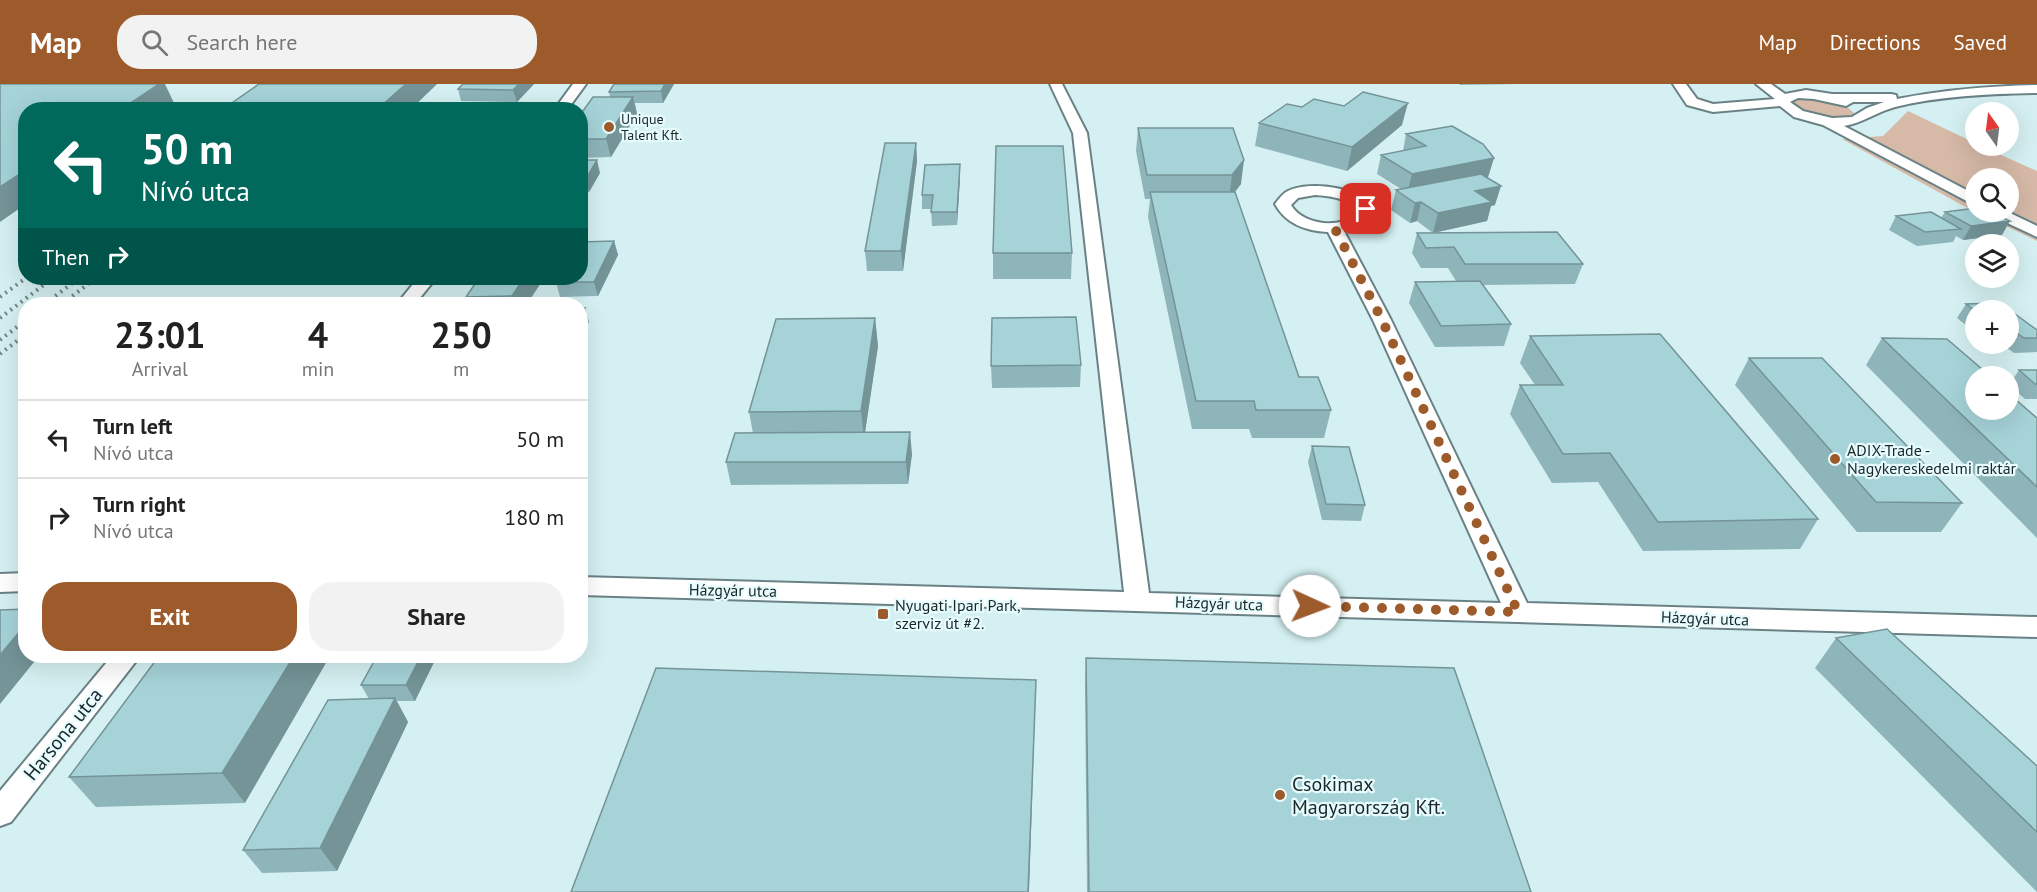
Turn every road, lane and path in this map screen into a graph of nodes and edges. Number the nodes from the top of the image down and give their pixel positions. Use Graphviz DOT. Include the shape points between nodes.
graph roads {
  1 [pos="580,84"];
  2 [pos="1679,84"];
  3 [pos="1762,84"];
  4 [pos="1780,84"];
  5 [pos="2031,84"];
  6 [pos="1058,88"];
  7 [pos="2012,89"];
  8 [pos="2037,89"];
  9 [pos="1825,97"];
  10 [pos="1925,98"];
  11 [pos="1783,101"];
  12 [pos="566,102"];
  13 [pos="1724,107"];
  14 [pos="1798,113"];
  15 [pos="1860,118"];
  16 [pos="1820,120"];
  17 [pos="1881,150"];
  18 [pos="1965,195"];
  19 [pos="2016,222"];
  20 [pos="1334,227"];
  21 [pos="2037,232"];
  22 [pos="421,285"];
  23 [pos="412,297"];
  24 [pos="18,582"];
  25 [pos="0,583"];
  26 [pos="588,586"];
  27 [pos="1137,600"];
  28 [pos="1518,612"];
  29 [pos="2037,627"];
  30 [pos="121,663"];
  31 [pos="0,813"];
  1 -- 12 [label="street"];
  2 -- 13 [label="street" via="1692,102"];
  3 -- 11 [label="street" via="1778,93"];
  4 -- 9 [label="street"];
  5 -- 7 [label="street"];
  6 -- 27 [label="street" via="1080,133"];
  7 -- 8 [label="street"];
  7 -- 10 [label="street"];
  9 -- 10 [label="street"];
  9 -- 11 [label="street" via="1795,95"];
  9 -- 15 [label="street" via="1854,105"];
  10 -- 15 [label="street" via="1881,106"];
  11 -- 13 [label="street"];
  11 -- 14 [label="street"];
  13 -- 14 [label="street"];
  14 -- 16 [label="street"];
  15 -- 16 [label="street"];
  15 -- 17 [label="street"];
  16 -- 17 [label="street"];
  17 -- 18 [label="street"];
  19 -- 21 [label="street"];
  20 -- 28 [label="street" via="1382,320"];
  22 -- 23 [label="street"];
  24 -- 25 [label="street"];
  26 -- 27 [label="street, Házgyár utca"];
  27 -- 28 [label="street, Házgyár utca"];
  28 -- 29 [label="street, Házgyár utca"];
  30 -- 31 [label="street, Harsona utca"];
}
